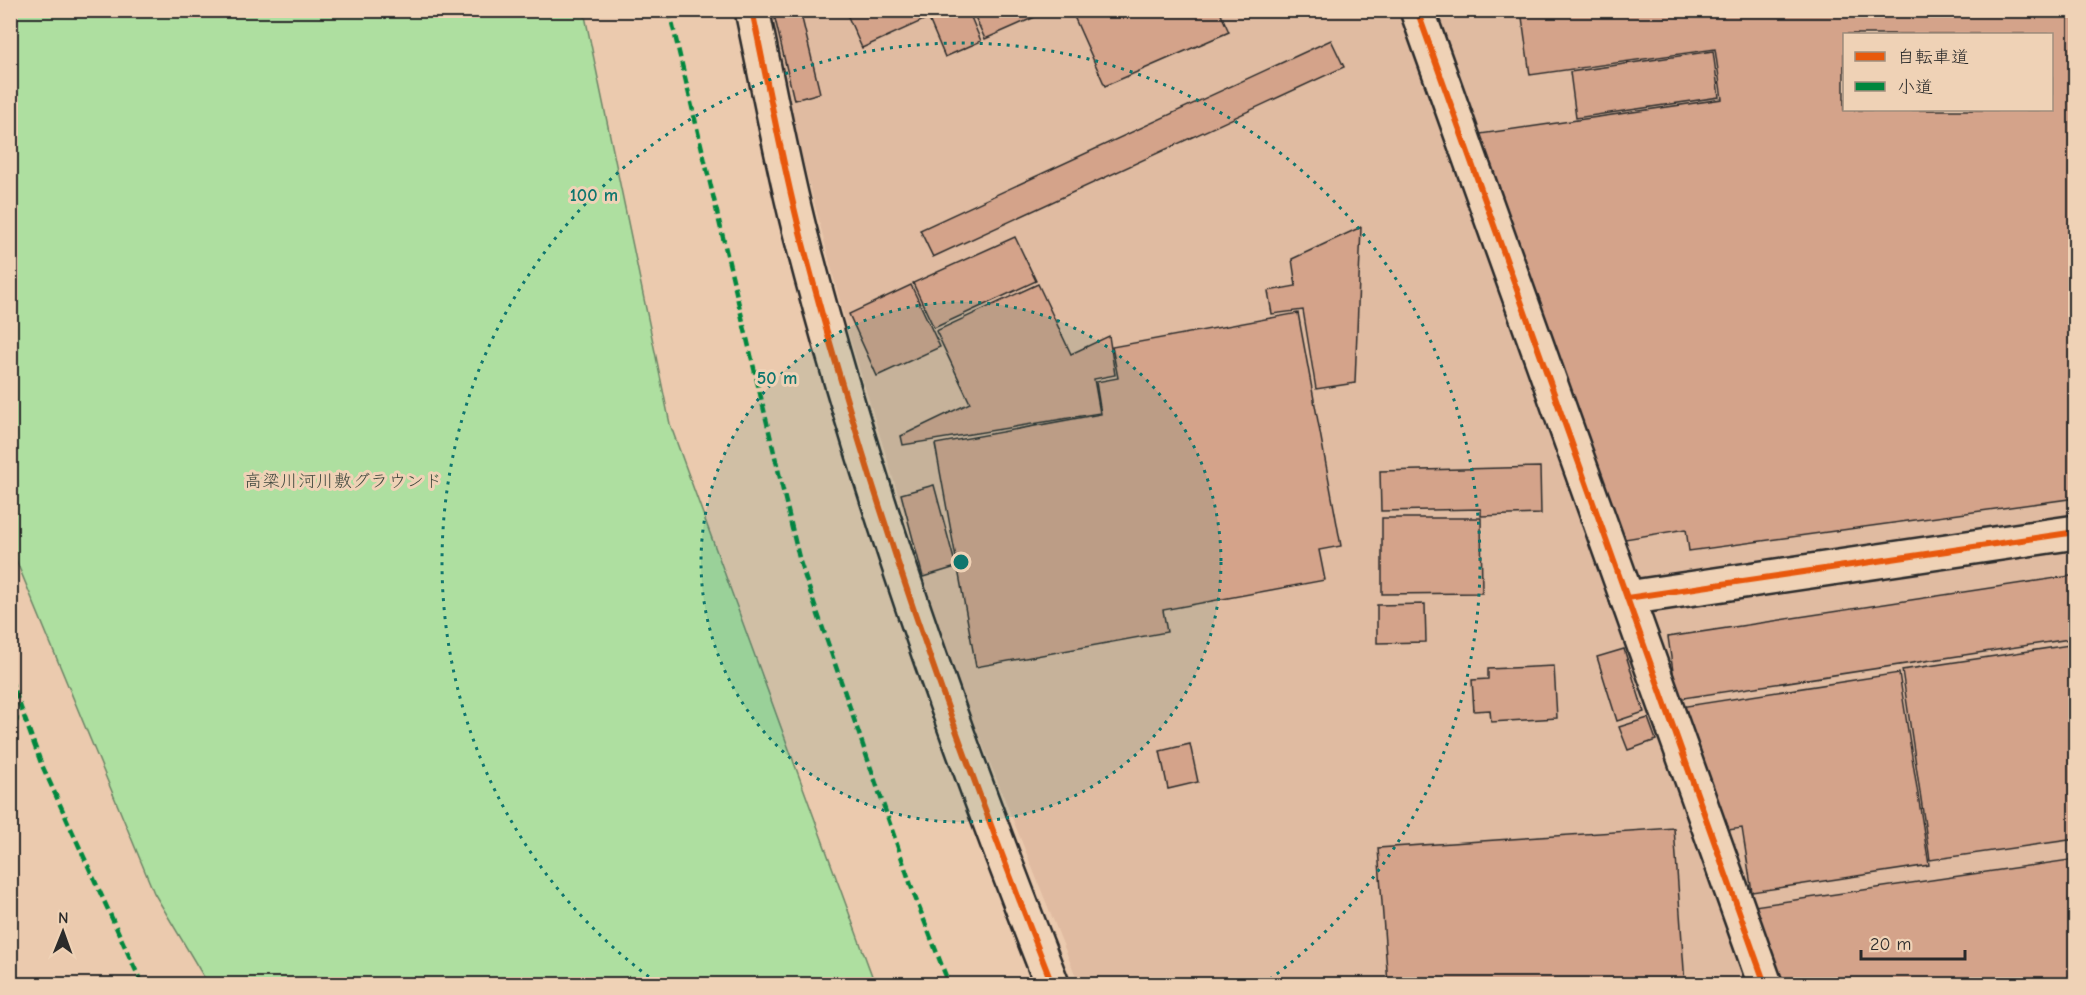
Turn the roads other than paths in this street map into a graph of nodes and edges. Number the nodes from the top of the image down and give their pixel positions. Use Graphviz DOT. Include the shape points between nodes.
graph roads {
  1 [pos="752,10"];
  2 [pos="1417,10"];
  3 [pos="2076,532"];
  4 [pos="1627,597"];
  5 [pos="1052,984"];
  6 [pos="1765,984"];
  1 -- 5 [label="street" via="801,235 879,509 1006,869"];
  2 -- 4 [label="street"];
  3 -- 4 [label="street"];
  4 -- 6 [label="street"];
}
